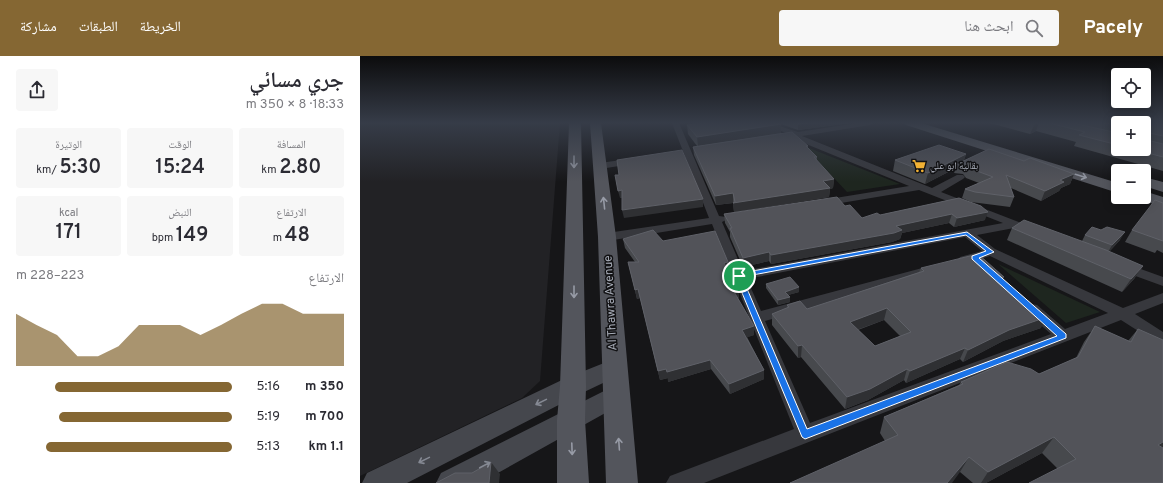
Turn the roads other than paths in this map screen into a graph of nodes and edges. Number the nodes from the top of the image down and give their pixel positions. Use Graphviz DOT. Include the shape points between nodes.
graph roads {
  1 [pos="575,143"];
  2 [pos="597,143"];
  3 [pos="683,143"];
  4 [pos="814,143"];
  5 [pos="974,143"];
  6 [pos="647,159"];
  7 [pos="600,166"];
  8 [pos="960,177"];
  9 [pos="1151,183"];
  10 [pos="1111,186"];
  11 [pos="920,187"];
  12 [pos="1163,187"];
  13 [pos="933,192"];
  14 [pos="1151,198"];
  15 [pos="1163,202"];
  16 [pos="810,205"];
  17 [pos="731,218"];
  18 [pos="715,220"];
  19 [pos="1016,224"];
  20 [pos="967,234"];
  21 [pos="1045,236"];
  22 [pos="607,237"];
  23 [pos="991,252"];
  24 [pos="974,257"];
  25 [pos="1112,262"];
  26 [pos="952,264"];
  27 [pos="937,268"];
  28 [pos="986,268"];
  29 [pos="739,276"];
  30 [pos="1163,282"];
  31 [pos="1163,298"];
  32 [pos="1022,300"];
  33 [pos="1123,314"];
  34 [pos="756,318"];
  35 [pos="1063,336"];
  36 [pos="1163,338"];
  37 [pos="614,368"];
  38 [pos="573,386"];
  39 [pos="616,395"];
  40 [pos="571,420"];
  41 [pos="805,434"];
  42 [pos="377,483"];
  43 [pos="451,483"];
  44 [pos="573,483"];
  45 [pos="622,483"];
  46 [pos="677,483"];
  1 -- 38 [label="main road, one-way"];
  2 -- 7 [label="main road, Al Thawra Avenue"];
  3 -- 18 [label="street"];
  4 -- 11 [label="street"];
  5 -- 10 [label="main road, one-way"];
  6 -- 7 [label="street"];
  22 -- 7 [label="main road, Al Thawra Avenue, one-way"];
  8 -- 13 [label="street"];
  9 -- 12 [label="main road"];
  11 -- 13 [label="street"];
  11 -- 16 [label="street"];
  13 -- 19 [label="street"];
  14 -- 15 [label="main road"];
  17 -- 18 [label="street"];
  18 -- 22 [label="street"];
  18 -- 29 [label="street"];
  19 -- 20 [label="street"];
  19 -- 21 [label="street"];
  20 -- 23 [label="street"];
  20 -- 29 [label="street"];
  22 -- 37 [label="main road, Al Thawra Avenue"];
  23 -- 24 [label="street"];
  23 -- 33 [label="street"];
  24 -- 26 [label="street"];
  24 -- 28 [label="street"];
  25 -- 30 [label="street"];
  27 -- 34 [label="street"];
  29 -- 34 [label="street"];
  31 -- 33 [label="street"];
  32 -- 35 [label="street"];
  33 -- 35 [label="street"];
  33 -- 36 [label="street"];
  34 -- 41 [label="street"];
  35 -- 41 [label="street"];
  37 -- 38 [label="street"];
  37 -- 39 [label="main road, Al Thawra Avenue"];
  38 -- 40 [label="main road"];
  38 -- 42 [label="street, one-way"];
  39 -- 40 [label="street"];
  45 -- 39 [label="main road, Al Thawra Avenue, one-way"];
  43 -- 40 [label="street, one-way"];
  40 -- 44 [label="main road, one-way"];
  41 -- 46 [label="street"];
}
